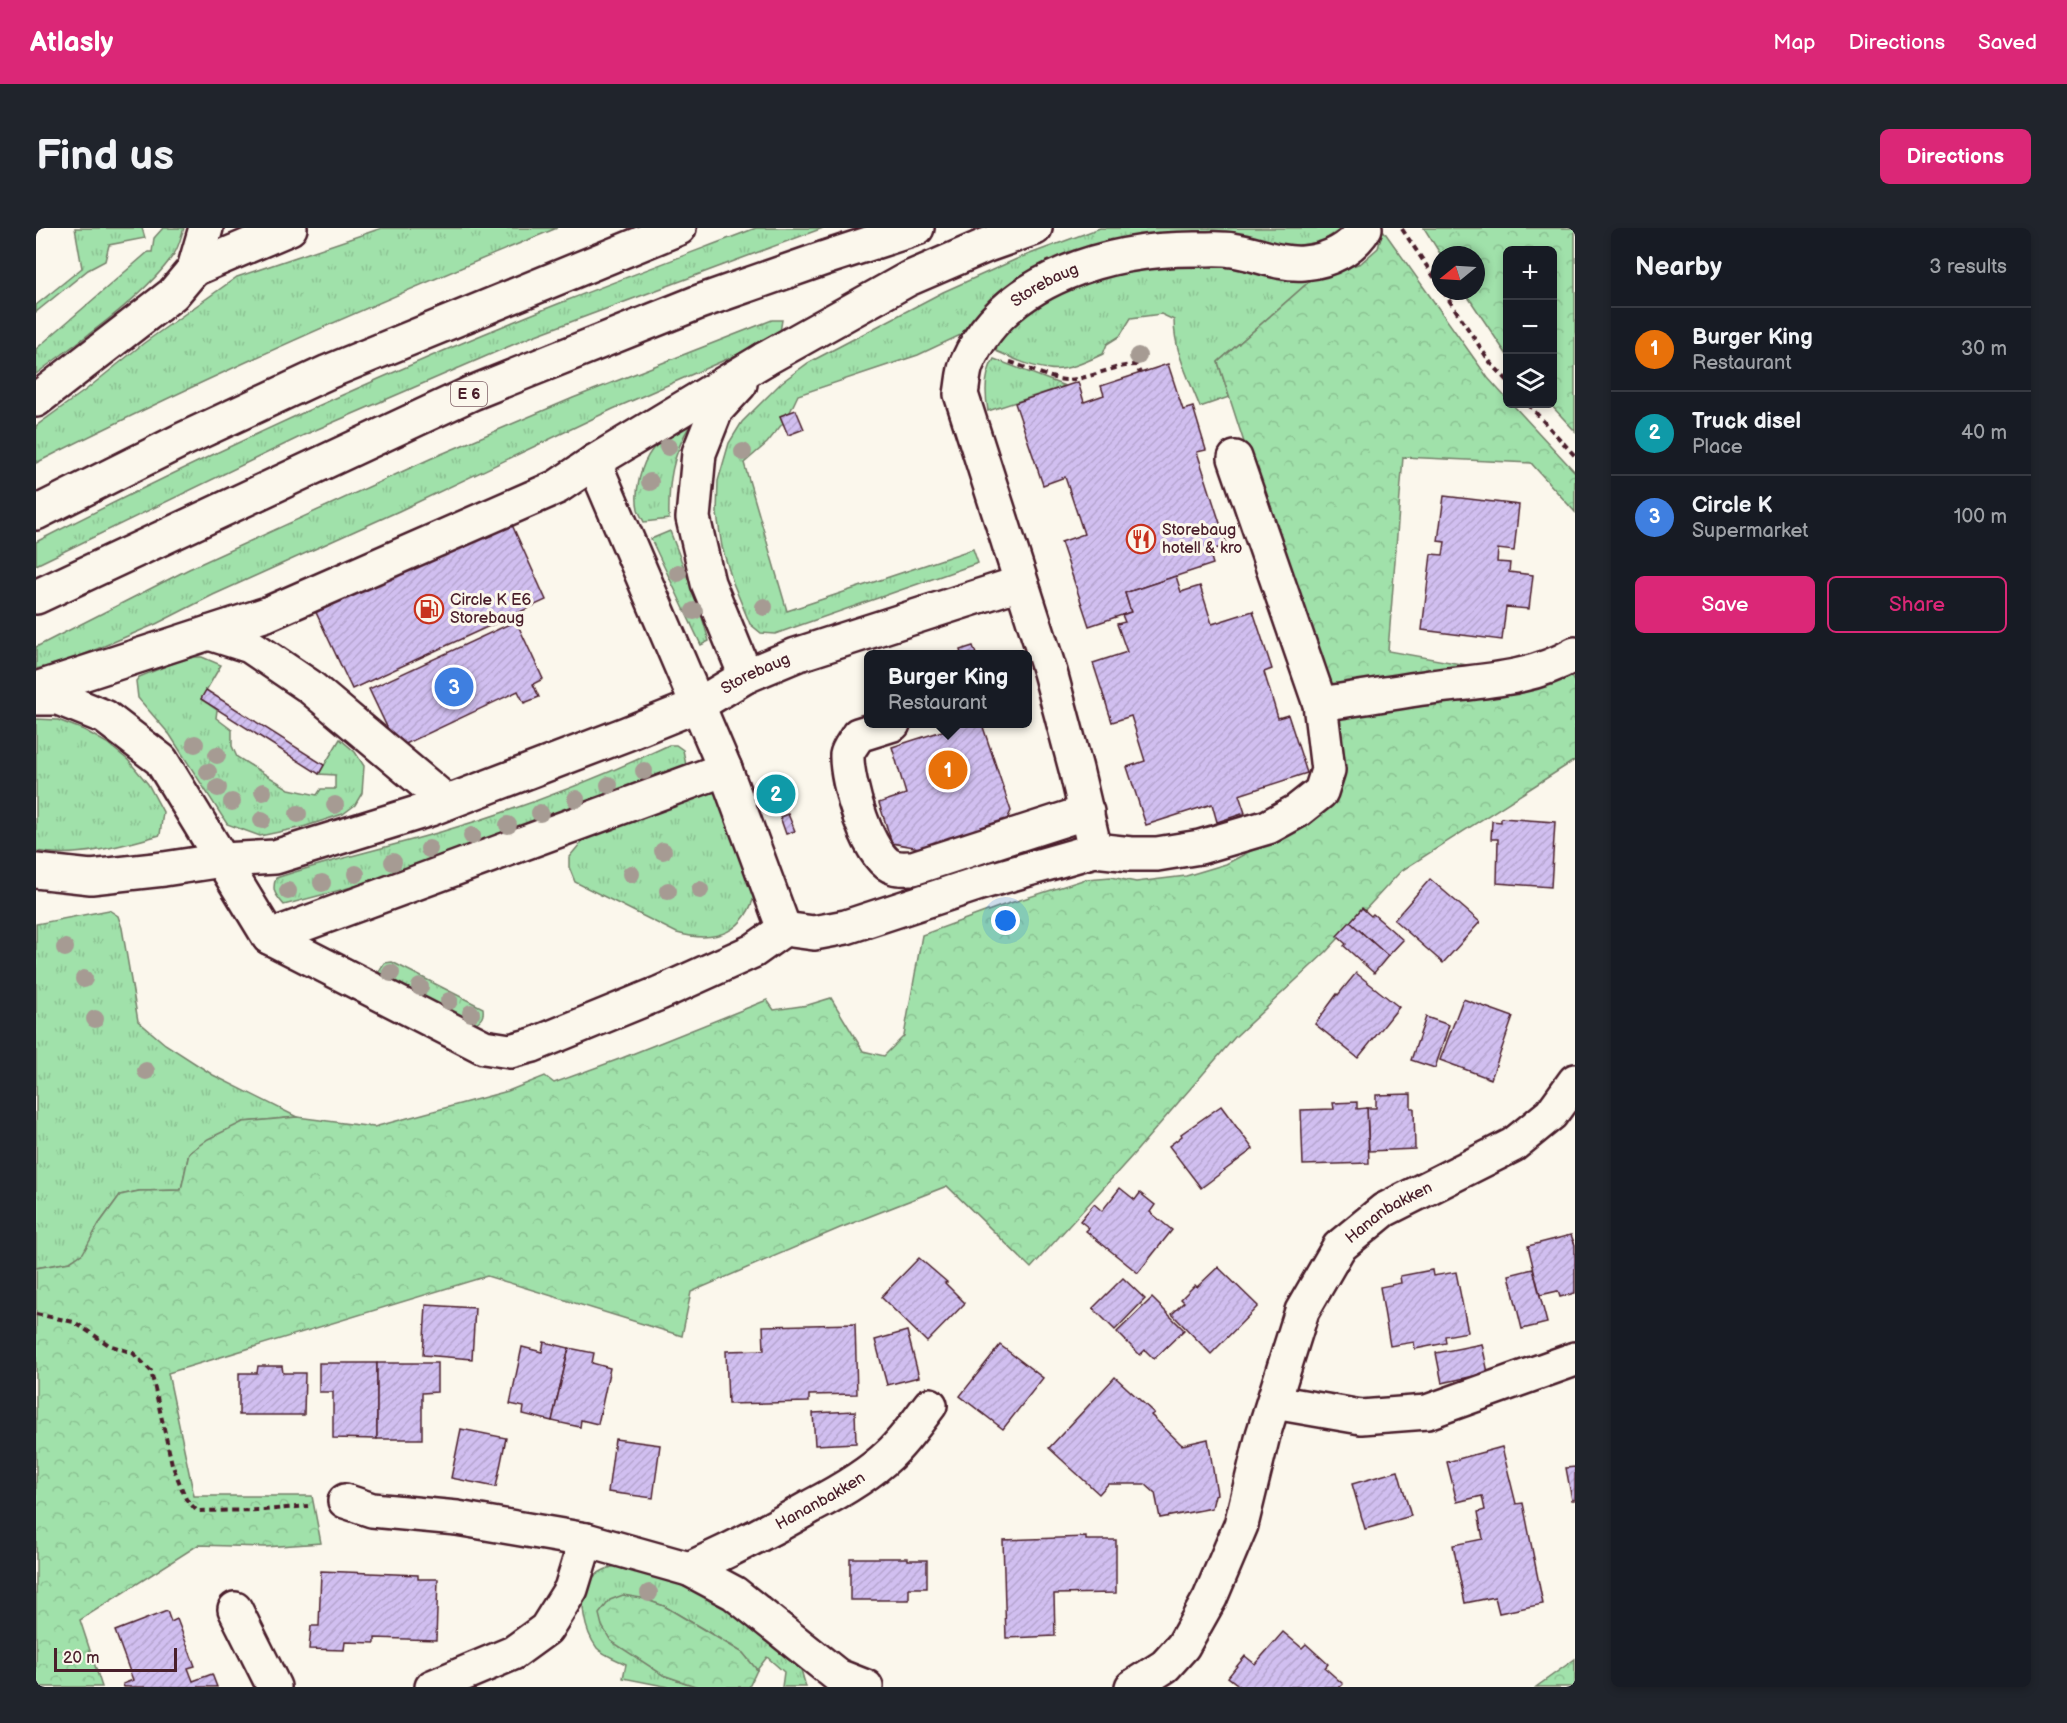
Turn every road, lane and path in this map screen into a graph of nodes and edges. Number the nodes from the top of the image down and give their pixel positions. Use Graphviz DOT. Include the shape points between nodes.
graph roads {
  1 [pos="206,228"];
  2 [pos="290,228"];
  3 [pos="679,228"];
  4 [pos="917,228"];
  5 [pos="1035,228"];
  6 [pos="1365,228"];
  7 [pos="1402,228"];
  8 [pos="194,269"];
  9 [pos="1431,272"];
  10 [pos="1449,300"];
  11 [pos="975,350"];
  12 [pos="765,359"];
  13 [pos="1140,373"];
  14 [pos="1503,376"];
  15 [pos="36,400"];
  16 [pos="1532,408"];
  17 [pos="1575,456"];
  18 [pos="1234,458"];
  19 [pos="594,462"];
  20 [pos="36,513"];
  21 [pos="1020,583"];
  22 [pos="36,597"];
  23 [pos="209,633"];
  24 [pos="1575,654"];
  25 [pos="746,676"];
  26 [pos="1039,676"];
  27 [pos="36,689"];
  28 [pos="36,698"];
  29 [pos="1320,704"];
  30 [pos="698,705"];
  31 [pos="878,728"];
  32 [pos="724,769"];
  33 [pos="447,802"];
  34 [pos="1087,812"];
  35 [pos="1095,850"];
  36 [pos="223,860"];
  37 [pos="36,871"];
  38 [pos="784,929"];
  39 [pos="269,937"];
  40 [pos="1575,1081"];
  41 [pos="36,1314"];
  42 [pos="1575,1359"];
  43 [pos="1274,1402"];
  44 [pos="930,1405"];
  45 [pos="345,1502"];
  46 [pos="586,1540"];
  47 [pos="689,1569"];
  48 [pos="235,1609"];
  49 [pos="846,1683"];
  50 [pos="274,1687"];
  51 [pos="432,1687"];
  52 [pos="1132,1687"];
  1 -- 8 [label="main road"];
  2 -- 8 [label="main road"];
  3 -- 20 [label="main road" via="328,372"];
  4 -- 22 [label="main road, E 6" via="699,302 472,393"];
  5 -- 12 [label="main road" via="908,279"];
  6 -- 11 [label="main road, Storebaug" via="1343,251 1304,263 1281,262 1232,250 1171,249 1116,256 1086,265 1058,276 1006,309"];
  7 -- 9 [label="path"];
  8 -- 15 [label="main road" via="173,294"];
  10 -- 14 [label="path"];
  11 -- 13 [label="path" via="1064,381 1123,365 1136,365"];
  11 -- 21 [label="main road, Storebaug" via="966,364 961,394"];
  12 -- 19 [label="main road"];
  12 -- 25 [label="main road" via="716,410 699,453 693,518 708,583"];
  16 -- 17 [label="path"];
  18 -- 29 [label="main road"];
  19 -- 23 [label="main road" via="557,487 267,614"];
  19 -- 30 [label="main road"];
  21 -- 25 [label="main road, Storebaug" via="796,655"];
  21 -- 26 [label="main road, Storebaug"];
  23 -- 27 [label="main road"];
  23 -- 33 [label="main road" via="250,646 309,686"];
  24 -- 29 [label="main road" via="1539,670 1506,678"];
  25 -- 30 [label="main road, Storebaug"];
  26 -- 34 [label="main road, Storebaug"];
  28 -- 36 [label="main road" via="58,698 105,717 161,760"];
  29 -- 35 [label="main road" via="1329,770 1321,792 1297,811 1268,827 1200,847 1157,854"];
  30 -- 32 [label="main road"];
  30 -- 33 [label="main road, Storebaug"];
  31 -- 34 [label="main road" via="858,735 847,753 865,834 882,859 894,867 913,868"];
  32 -- 38 [label="main road"];
  32 -- 39 [label="main road"];
  33 -- 36 [label="main road, Storebaug" via="275,857"];
  34 -- 35 [label="main road, Storebaug"];
  35 -- 38 [label="main road" via="980,882 846,927 814,933"];
  36 -- 37 [label="main road, Storebaug" via="91,877"];
  36 -- 39 [label="main road"];
  38 -- 39 [label="main road" via="753,951 660,993 510,1051 484,1047"];
  40 -- 43 [label="main road, Hananbakken" via="1551,1113 1513,1145 1384,1210 1339,1246 1302,1311"];
  41 -- 45 [label="path" via="74,1322 109,1345 133,1353 151,1371 172,1464 186,1499 197,1511 264,1510"];
  42 -- 43 [label="main road" via="1427,1412 1361,1417"];
  43 -- 52 [label="main road, Hananbakken" via="1241,1525 1210,1598 1183,1646 1165,1666"];
  44 -- 47 [label="main road, Hananbakken" via="888,1457 838,1492"];
  45 -- 46 [label="main road" via="372,1510 457,1518"];
  46 -- 47 [label="main road"];
  46 -- 51 [label="main road" via="571,1589 546,1629 513,1653"];
  47 -- 49 [label="main road" via="734,1593"];
  48 -- 50 [label="main road"];
}
